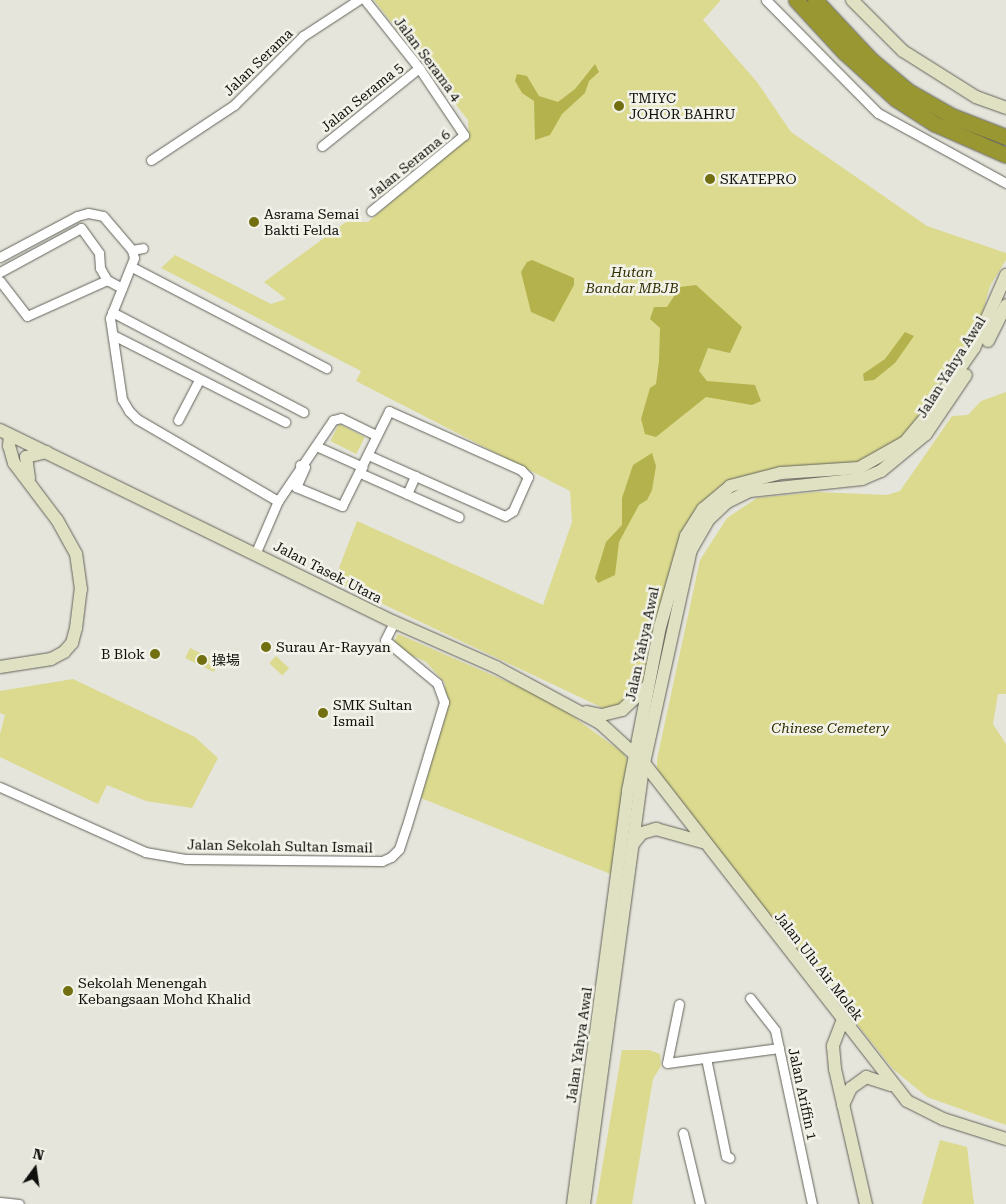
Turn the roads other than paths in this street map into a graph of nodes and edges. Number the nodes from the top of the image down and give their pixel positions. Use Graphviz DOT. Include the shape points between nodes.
graph roads {
  1 [pos="358,0"];
  2 [pos="366,0"];
  3 [pos="766,0"];
  4 [pos="796,0"];
  5 [pos="815,0"];
  6 [pos="852,0"];
  7 [pos="419,68"];
  8 [pos="1006,108"];
  9 [pos="464,137"];
  10 [pos="1006,138"];
  11 [pos="322,146"];
  12 [pos="1002,154"];
  13 [pos="152,160"];
  14 [pos="1006,183"];
  15 [pos="371,212"];
  16 [pos="143,248"];
  17 [pos="132,250"];
  18 [pos="0,257"];
  19 [pos="132,267"];
  20 [pos="0,272"];
  21 [pos="1006,275"];
  22 [pos="107,280"];
  23 [pos="1,286"];
  24 [pos="120,287"];
  25 [pos="1006,305"];
  26 [pos="112,312"];
  27 [pos="113,335"];
  28 [pos="326,368"];
  29 [pos="199,380"];
  30 [pos="302,412"];
  31 [pos="178,420"];
  32 [pos="285,422"];
  33 [pos="5,432"];
  34 [pos="376,435"];
  35 [pos="0,444"];
  36 [pos="316,446"];
  37 [pos="46,452"];
  38 [pos="368,455"];
  39 [pos="300,465"];
  40 [pos="361,470"];
  41 [pos="22,472"];
  42 [pos="415,476"];
  43 [pos="31,484"];
  44 [pos="407,494"];
  45 [pos="278,501"];
  46 [pos="459,516"];
  47 [pos="256,552"];
  48 [pos="394,622"];
  49 [pos="0,667"];
  50 [pos="648,686"];
  51 [pos="581,711"];
  52 [pos="635,753"];
  53 [pos="644,763"];
  54 [pos="0,787"];
  55 [pos="703,842"];
  56 [pos="632,846"];
  57 [pos="750,998"];
  58 [pos="679,1004"];
  59 [pos="842,1022"];
  60 [pos="779,1048"];
  61 [pos="706,1058"];
  62 [pos="893,1086"];
  63 [pos="842,1105"];
  64 [pos="683,1133"];
  65 [pos="1006,1139"];
  66 [pos="730,1158"];
  67 [pos="0,1202"];
  68 [pos="19,1204"];
  69 [pos="573,1204"];
  70 [pos="584,1204"];
  71 [pos="700,1204"];
  72 [pos="812,1204"];
  73 [pos="866,1204"];
  1 -- 13 [label="street, Jalan Serama" via="303,36 234,105"];
  2 -- 7 [label="street, Jalan Serama 4"];
  3 -- 14 [label="street" via="878,113"];
  4 -- 12 [label="highway" via="844,52 896,99 926,119"];
  5 -- 10 [label="highway" via="870,59 908,91 952,116"];
  6 -- 8 [label="main road" via="903,51 976,97"];
  7 -- 9 [label="street, Jalan Serama 4" via="462,128"];
  7 -- 11 [label="street, Jalan Serama 5"];
  9 -- 15 [label="street, Jalan Serama 6"];
  16 -- 17 [label="street"];
  17 -- 18 [label="street" via="103,216 85,213"];
  17 -- 19 [label="street"];
  19 -- 24 [label="street"];
  19 -- 28 [label="street"];
  20 -- 22 [label="street" via="81,228 99,253 100,268"];
  21 -- 50 [label="main road, Jalan Yahya Awal" via="974,348 905,442 859,468 781,473 747,479 730,486 703,509 686,536 674,570"];
  22 -- 23 [label="street" via="27,316"];
  22 -- 24 [label="street"];
  24 -- 26 [label="street"];
  25 -- 53 [label="main road, Jalan Yahya Awal" via="984,348 932,426 903,456 862,479 750,490 727,502 709,519 691,550 684,574"];
  26 -- 27 [label="street"];
  26 -- 30 [label="street"];
  27 -- 29 [label="street"];
  27 -- 45 [label="street" via="122,399 129,411 137,419"];
  29 -- 31 [label="street"];
  29 -- 32 [label="street"];
  33 -- 37 [label="main road, Jalan Tasek Utara"];
  33 -- 41 [label="main road" via="10,452"];
  34 -- 36 [label="street" via="338,418 333,420"];
  34 -- 38 [label="street"];
  34 -- 42 [label="street" via="389,411 528,475 513,511 507,516"];
  35 -- 41 [label="main road" via="14,468"];
  36 -- 39 [label="street"];
  36 -- 40 [label="street"];
  37 -- 43 [label="main road" via="30,454 25,459"];
  37 -- 47 [label="main road, Jalan Tasek Utara"];
  38 -- 40 [label="street"];
  38 -- 42 [label="street"];
  39 -- 40 [label="street" via="305,467 296,487 342,506"];
  39 -- 45 [label="street"];
  40 -- 44 [label="street"];
  41 -- 43 [label="main road"];
  42 -- 44 [label="street"];
  43 -- 49 [label="main road" via="76,554 81,589 78,620 72,643 58,656"];
  44 -- 46 [label="street"];
  45 -- 47 [label="street"];
  47 -- 48 [label="main road, Jalan Tasek Utara"];
  48 -- 51 [label="main road, Jalan Tasek Utara" via="496,667"];
  48 -- 54 [label="street, Jalan Sekolah Sultan Ismail" via="385,640 437,683 444,702 399,849 382,861 186,859 145,852"];
  50 -- 51 [label="main road" via="622,710 602,715"];
  50 -- 52 [label="main road, Jalan Yahya Awal"];
  51 -- 52 [label="main road, Jalan Tasek Utara"];
  52 -- 53 [label="main road, Jalan Tasek Utara"];
  52 -- 69 [label="main road, Jalan Yahya Awal"];
  53 -- 55 [label="main road, Jalan Ulu Air Molek"];
  53 -- 56 [label="main road, Jalan Yahya Awal"];
  55 -- 56 [label="main road" via="656,829 642,833"];
  55 -- 59 [label="main road, Jalan Ulu Air Molek"];
  56 -- 70 [label="main road, Jalan Yahya Awal"];
  57 -- 60 [label="street, Jalan Ariffin 1" via="775,1030"];
  58 -- 61 [label="street" via="666,1063"];
  59 -- 62 [label="main road, Jalan Ulu Air Molek"];
  59 -- 63 [label="main road" via="836,1031 833,1050"];
  60 -- 61 [label="street"];
  60 -- 72 [label="street, Jalan Ariffin 1"];
  61 -- 66 [label="street" via="726,1156"];
  62 -- 63 [label="main road" via="866,1077 851,1088"];
  62 -- 65 [label="main road, Jalan Ulu Air Molek" via="917,1109"];
  63 -- 73 [label="main road"];
  64 -- 71 [label="street"];
  67 -- 68 [label="street"];
}
